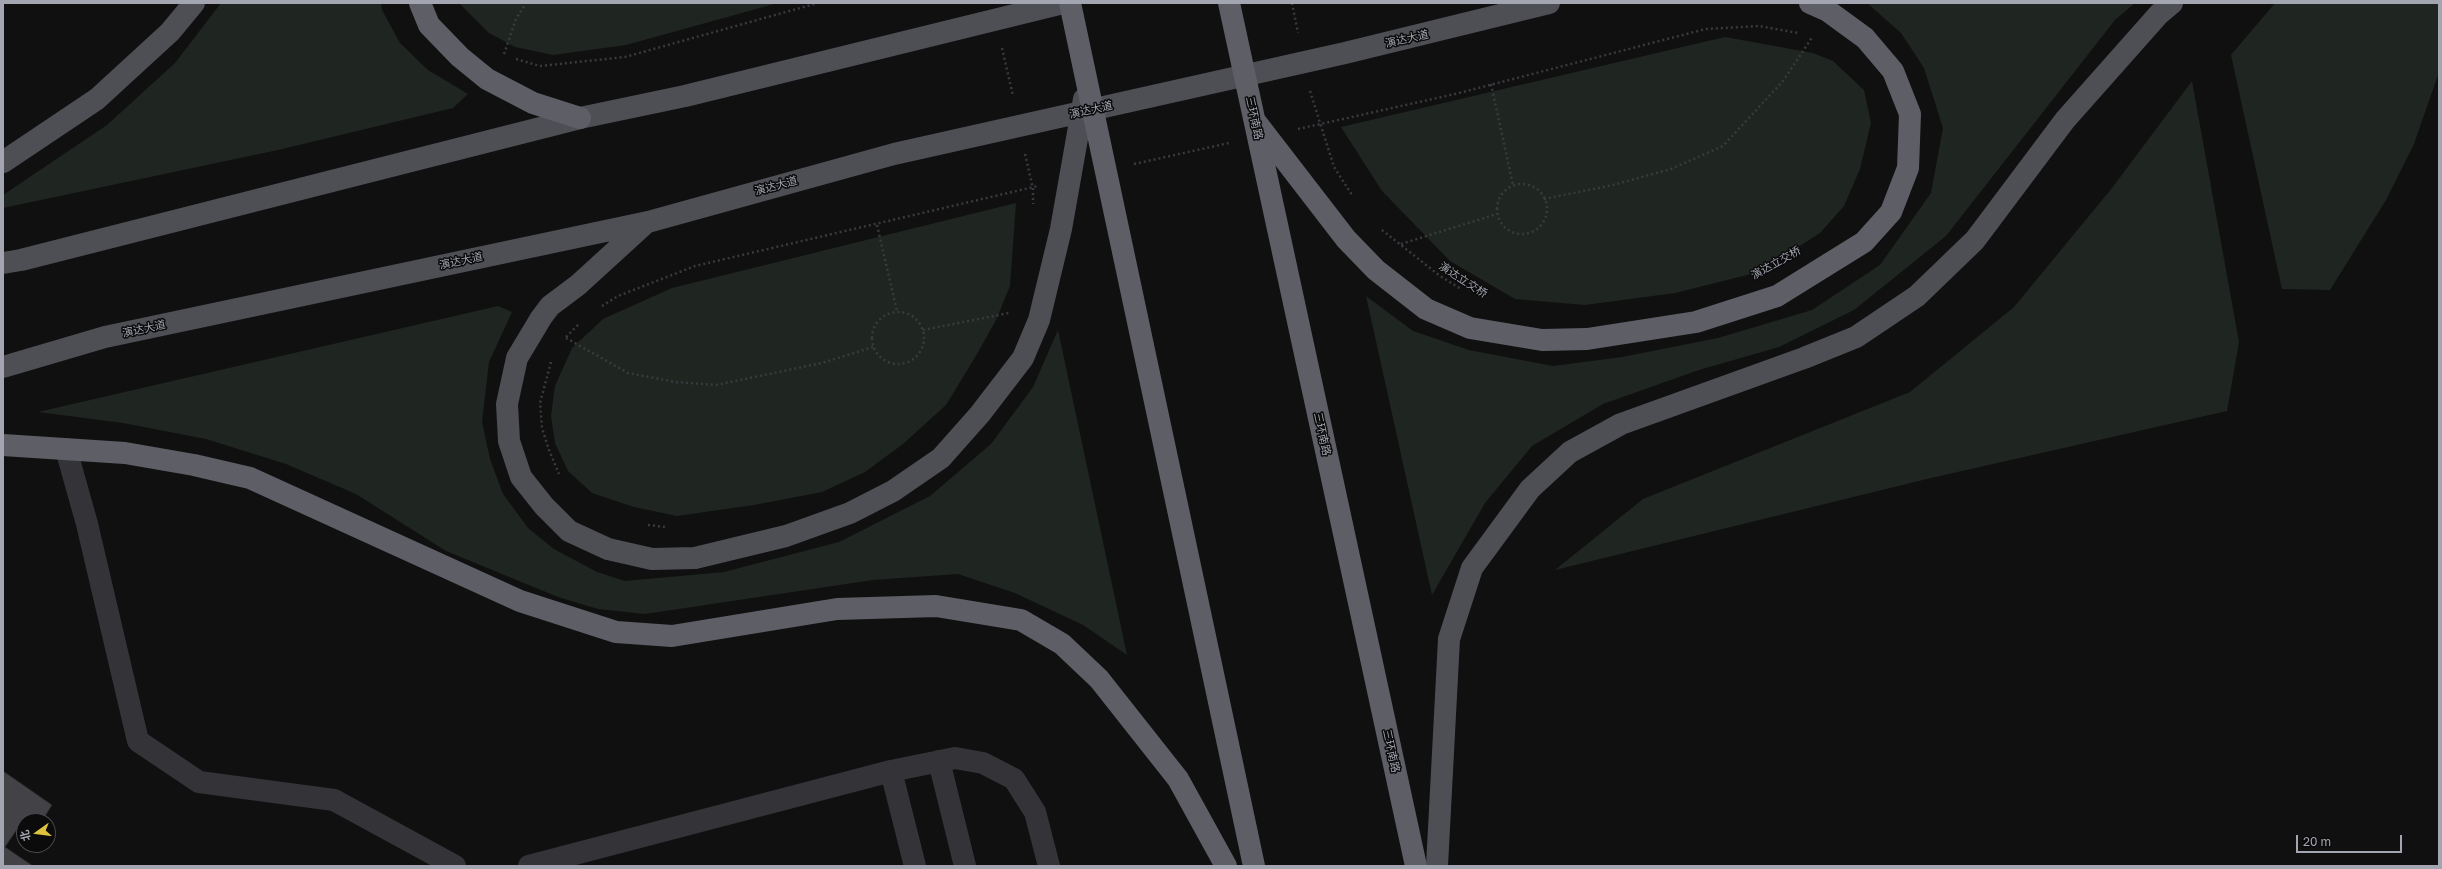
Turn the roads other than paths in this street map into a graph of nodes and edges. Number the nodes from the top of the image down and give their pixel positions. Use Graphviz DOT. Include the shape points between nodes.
graph roads {
  1 [pos="194,3"];
  2 [pos="420,3"];
  3 [pos="1063,3"];
  4 [pos="1070,3"];
  5 [pos="1229,3"];
  6 [pos="1549,3"];
  7 [pos="1810,3"];
  8 [pos="2172,3"];
  9 [pos="1087,82"];
  10 [pos="580,118"];
  11 [pos="1255,120"];
  12 [pos="3,162"];
  13 [pos="648,222"];
  14 [pos="3,263"];
  15 [pos="3,367"];
  16 [pos="3,445"];
  17 [pos="66,449"];
  18 [pos="939,761"];
  19 [pos="890,771"];
  20 [pos="455,866"];
  21 [pos="529,866"];
  22 [pos="915,866"];
  23 [pos="965,866"];
  24 [pos="1049,866"];
  25 [pos="1226,866"];
  26 [pos="1254,866"];
  27 [pos="1416,866"];
  28 [pos="1437,866"];
  1 -- 12 [label="main road" via="170,32 98,99"];
  2 -- 10 [label="highway" via="429,25 460,57 487,79 533,103"];
  3 -- 10 [label="main road" via="685,96"];
  4 -- 9 [label="highway"];
  5 -- 11 [label="highway, 三环南路"];
  6 -- 13 [label="main road, 演达大道" via="1450,28 894,154"];
  7 -- 11 [label="highway" via="1828,11 1865,38 1893,71 1910,114 1908,168 1891,212 1864,242 1777,296 1696,322 1587,339 1542,340 1470,328 1426,308 1376,270 1346,239"];
  8 -- 28 [label="main road" via="2159,14 2065,120 1975,240 1917,296 1856,337 1621,424 1570,452 1530,489 1472,568 1449,639"];
  9 -- 13 [label="main road" via="1061,228 1039,320 1023,358 980,414 941,458 893,491 850,513 786,536 695,558 652,559 608,549 569,531 544,506 521,477 509,441 507,404 517,358 550,306 578,285"];
  9 -- 26 [label="highway"];
  10 -- 14 [label="main road"];
  11 -- 27 [label="highway, 三环南路"];
  13 -- 15 [label="main road, 演达大道" via="105,337"];
  16 -- 17 [label="highway"];
  17 -- 20 [label="street" via="88,524 138,741 199,782 334,800"];
  17 -- 25 [label="highway" via="125,453 250,478 520,601 616,632 672,636 837,608 936,606 1021,620 1062,644 1099,679 1178,779"];
  18 -- 19 [label="street"];
  18 -- 23 [label="street"];
  18 -- 24 [label="street" via="955,758 983,763 1014,779 1035,812"];
  19 -- 21 [label="street"];
  19 -- 22 [label="street"];
}
